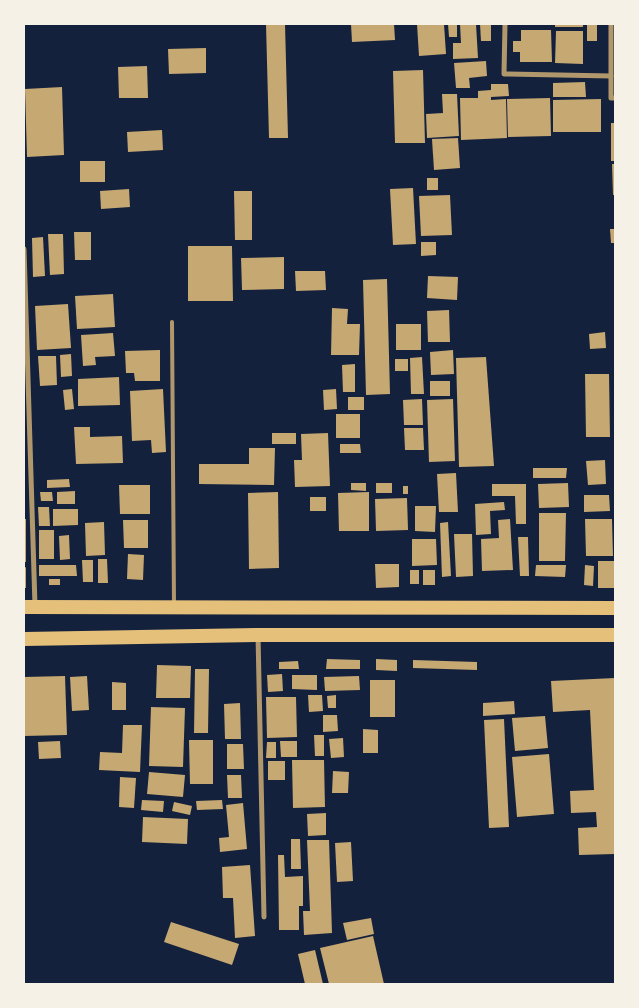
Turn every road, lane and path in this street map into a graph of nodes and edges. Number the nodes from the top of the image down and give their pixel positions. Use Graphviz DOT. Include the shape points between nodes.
graph roads {
  1 [pos="505,24"];
  2 [pos="611,24"];
  3 [pos="611,76"];
  4 [pos="615,98"];
  5 [pos="24,249"];
  6 [pos="172,322"];
  7 [pos="174,606"];
  8 [pos="30,607"];
  9 [pos="615,608"];
  10 [pos="258,635"];
  11 [pos="615,636"];
  12 [pos="24,639"];
  13 [pos="264,917"];
  1 -- 3 [label="street" via="504,74"];
  2 -- 3 [label="street"];
  3 -- 4 [label="street" via="611,98"];
  5 -- 8 [label="street"];
  6 -- 7 [label="lane"];
  7 -- 8 [label="highway"];
  7 -- 9 [label="highway"];
  10 -- 11 [label="highway"];
  10 -- 12 [label="highway"];
  10 -- 13 [label="street"];
}
